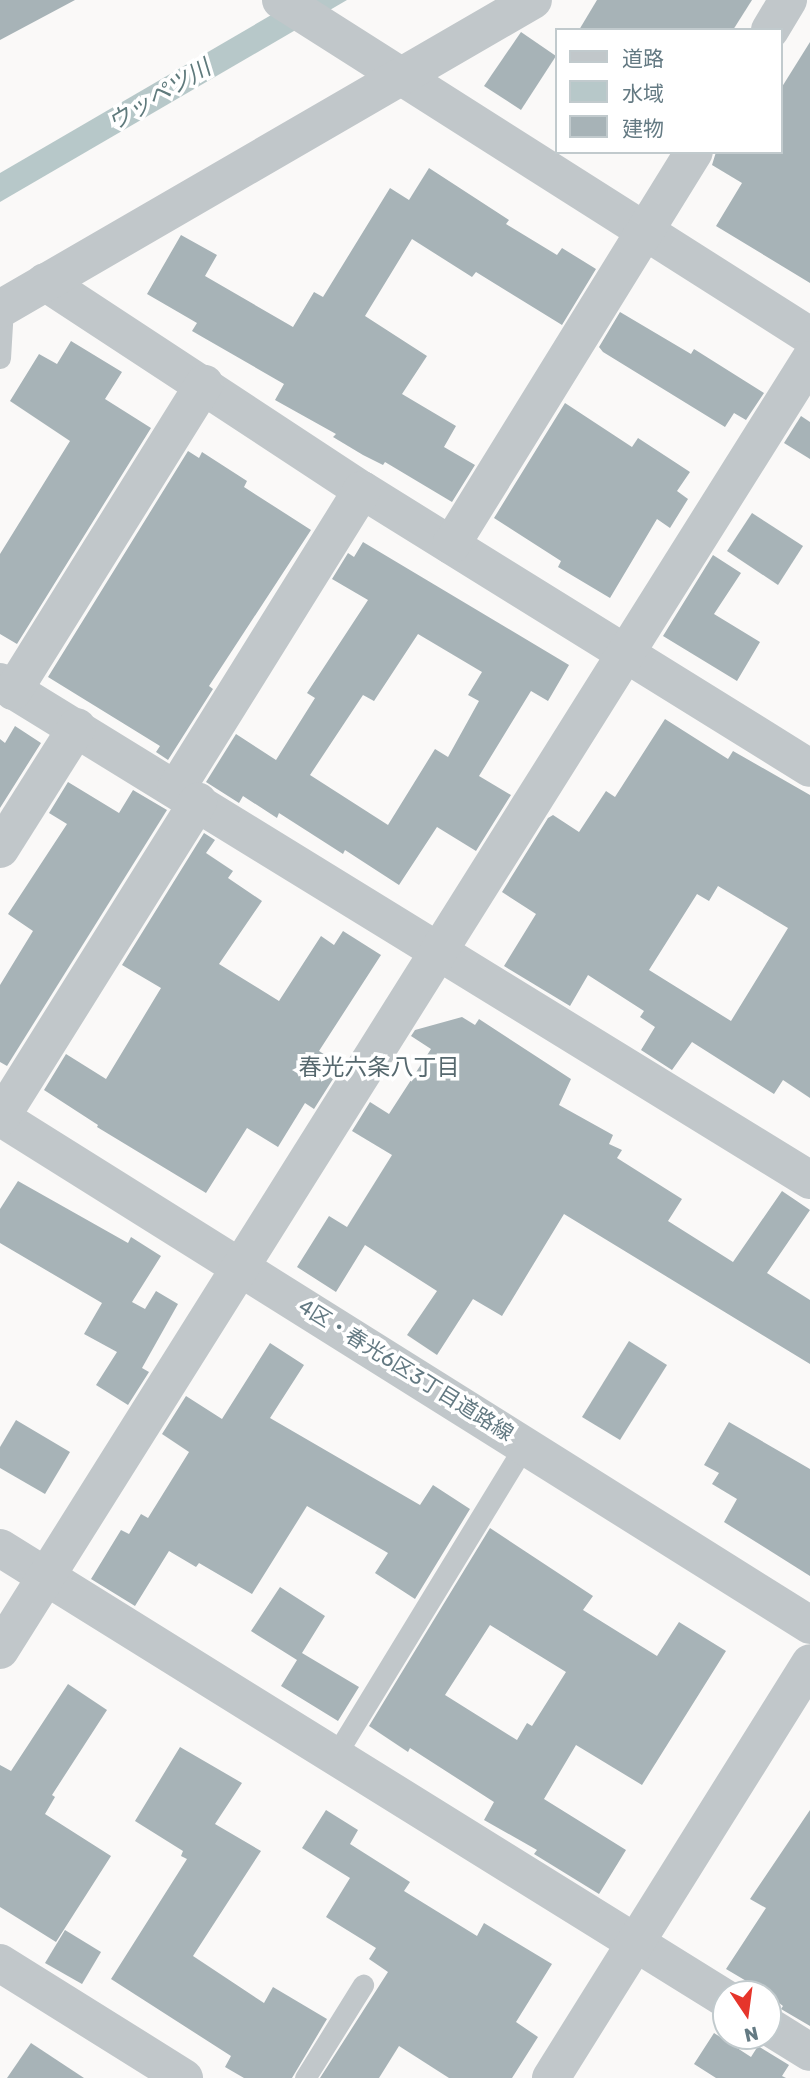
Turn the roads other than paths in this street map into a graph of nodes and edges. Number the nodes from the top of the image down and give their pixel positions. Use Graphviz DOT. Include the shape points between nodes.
graph roads {
  1 [pos="281,0"];
  2 [pos="533,0"];
  3 [pos="789,0"];
  4 [pos="771,28"];
  5 [pos="399,77"];
  6 [pos="693,154"];
  7 [pos="644,233"];
  8 [pos="44,282"];
  9 [pos="1,308"];
  10 [pos="810,336"];
  11 [pos="0,358"];
  12 [pos="810,360"];
  13 [pos="204,384"];
  14 [pos="362,490"];
  15 [pos="451,545"];
  16 [pos="627,655"];
  17 [pos="7,686"];
  18 [pos="77,727"];
  19 [pos="810,768"];
  20 [pos="187,795"];
  21 [pos="0,849"];
  22 [pos="440,950"];
  23 [pos="0,1117"];
  24 [pos="810,1180"];
  25 [pos="240,1265"];
  26 [pos="525,1445"];
  27 [pos="0,1548"];
  28 [pos="45,1577"];
  29 [pos="810,1625"];
  30 [pos="0,1650"];
  31 [pos="810,1663"];
  32 [pos="335,1756"];
  33 [pos="635,1942"];
  34 [pos="0,1963"];
  35 [pos="363,1985"];
  36 [pos="712,1990"];
  37 [pos="782,2035"];
  38 [pos="810,2052"];
  39 [pos="184,2078"];
  40 [pos="305,2078"];
  41 [pos="551,2078"];
  1 -- 5 [label="street"];
  2 -- 5 [label="street"];
  3 -- 4 [label="street"];
  5 -- 7 [label="street"];
  5 -- 8 [label="street"];
  6 -- 7 [label="street"];
  7 -- 10 [label="street"];
  7 -- 15 [label="street"];
  8 -- 9 [label="street"];
  8 -- 13 [label="street"];
  9 -- 11 [label="lane"];
  12 -- 16 [label="street"];
  13 -- 14 [label="street"];
  13 -- 17 [label="street"];
  14 -- 15 [label="street"];
  14 -- 20 [label="street"];
  15 -- 16 [label="street"];
  16 -- 19 [label="street"];
  16 -- 22 [label="street"];
  17 -- 18 [label="street"];
  18 -- 20 [label="street"];
  18 -- 21 [label="street"];
  20 -- 22 [label="street"];
  20 -- 23 [label="street"];
  22 -- 24 [label="street"];
  22 -- 25 [label="street"];
  23 -- 25 [label="street, 4区・春光6区3丁目道路線"];
  25 -- 26 [label="street, 4区・春光6区3丁目道路線"];
  25 -- 28 [label="street"];
  26 -- 29 [label="street, 4区・春光6区3丁目道路線"];
  26 -- 32 [label="lane"];
  27 -- 28 [label="street"];
  28 -- 30 [label="street"];
  28 -- 32 [label="street"];
  31 -- 33 [label="street"];
  32 -- 33 [label="street"];
  33 -- 36 [label="street"];
  33 -- 41 [label="street"];
  34 -- 39 [label="street"];
  35 -- 40 [label="lane"];
  37 -- 38 [label="street"];
}
